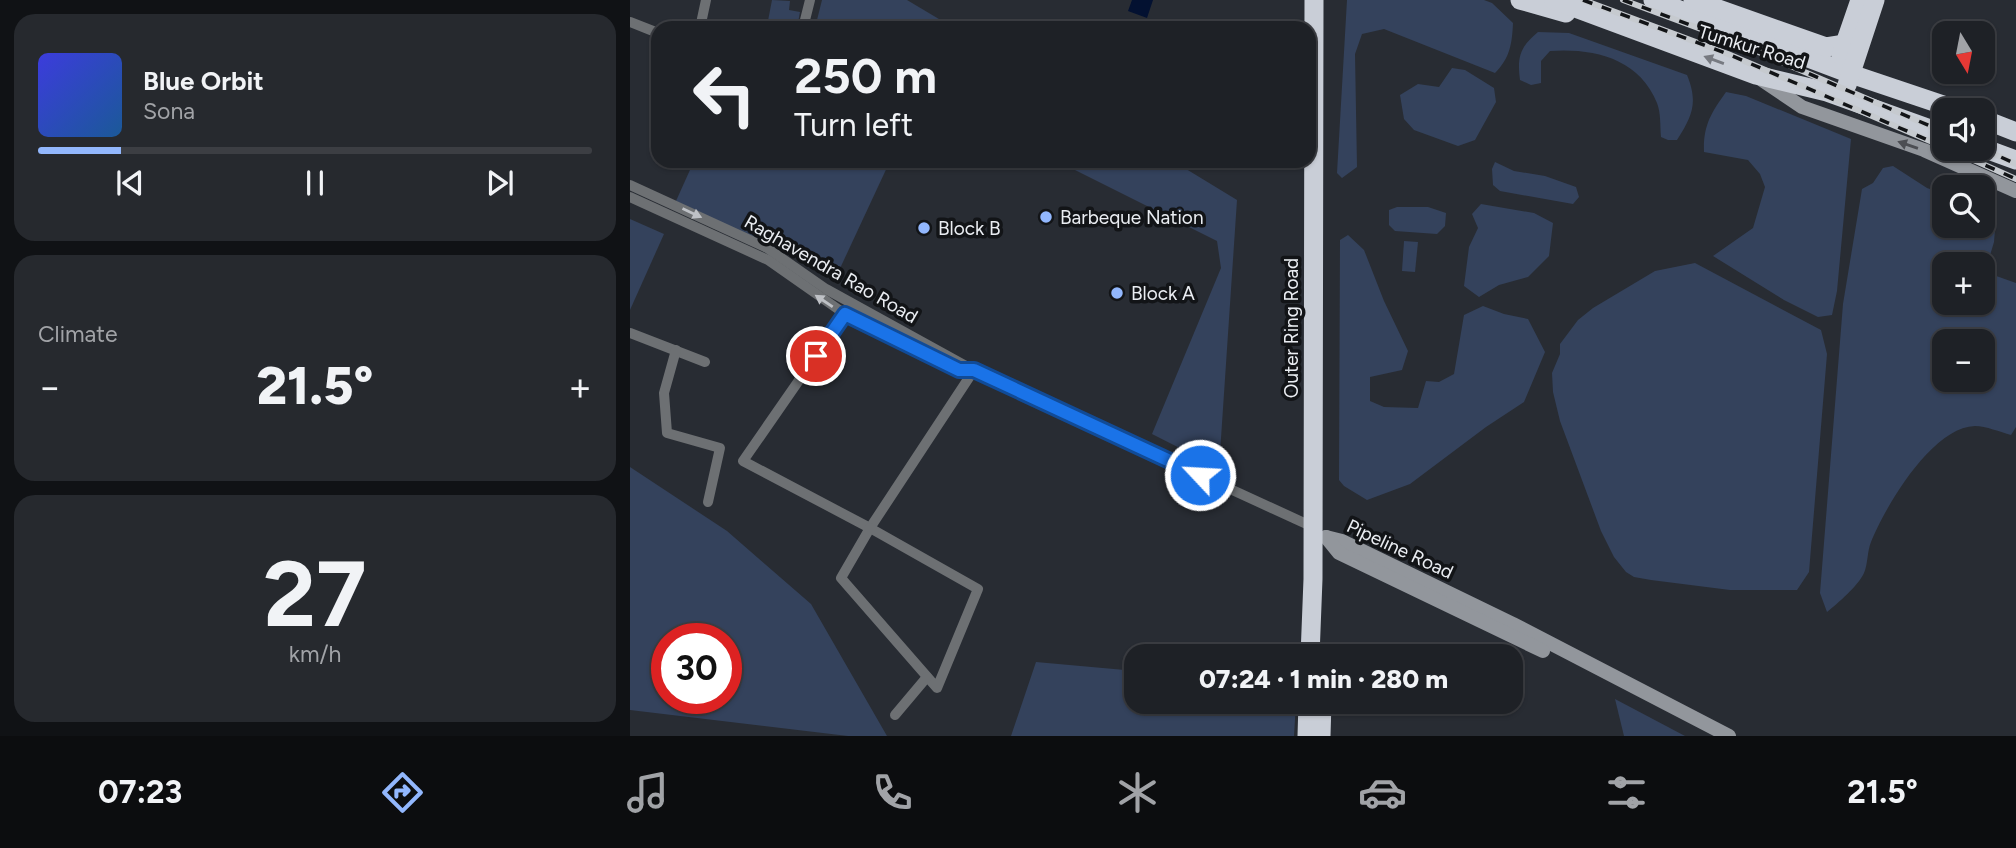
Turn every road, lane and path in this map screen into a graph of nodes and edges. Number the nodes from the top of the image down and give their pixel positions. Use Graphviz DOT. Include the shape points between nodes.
graph roads {
  1 [pos="706,0"];
  2 [pos="810,0"];
  3 [pos="1314,0"];
  4 [pos="1328,0"];
  5 [pos="1520,0"];
  6 [pos="1554,0"];
  7 [pos="1653,0"];
  8 [pos="1693,0"];
  9 [pos="1860,0"];
  10 [pos="1875,0"];
  11 [pos="702,21"];
  12 [pos="805,21"];
  13 [pos="1314,21"];
  14 [pos="630,22"];
  15 [pos="1615,24"];
  16 [pos="651,30"];
  17 [pos="1845,44"];
  18 [pos="1791,51"];
  19 [pos="1843,71"];
  20 [pos="1756,75"];
  21 [pos="1779,81"];
  22 [pos="1834,95"];
  23 [pos="1932,101"];
  24 [pos="1995,124"];
  25 [pos="1932,130"];
  26 [pos="2016,132"];
  27 [pos="1995,152"];
  28 [pos="2016,160"];
  29 [pos="1316,168"];
  30 [pos="630,185"];
  31 [pos="2016,191"];
  32 [pos="630,197"];
  33 [pos="845,314"];
  34 [pos="630,333"];
  35 [pos="676,350"];
  36 [pos="705,362"];
  37 [pos="974,370"];
  38 [pos="708,502"];
  39 [pos="870,528"];
  40 [pos="1320,532"];
  41 [pos="1373,563"];
  42 [pos="1311,644"];
  43 [pos="1323,644"];
  44 [pos="927,677"];
  45 [pos="1308,714"];
  46 [pos="1322,714"];
  47 [pos="895,715"];
  48 [pos="1307,736"];
  49 [pos="1321,736"];
  50 [pos="1709,736"];
  51 [pos="1729,736"];
  1 -- 11 [label="street"];
  2 -- 12 [label="street"];
  3 -- 13 [label="highway, Outer Ring Road"];
  4 -- 40 [label="highway, Outer Ring Road"];
  5 -- 15 [label="highway"];
  6 -- 15 [label="highway, Tumkur Road"];
  7 -- 18 [label="highway, Tumkur Road"];
  8 -- 17 [label="highway" via="1826,47"];
  9 -- 17 [label="highway"];
  10 -- 19 [label="highway"];
  14 -- 16 [label="street"];
  20 -- 15 [label="highway, Tumkur Road, one-way"];
  17 -- 19 [label="highway"];
  18 -- 19 [label="highway, Tumkur Road"];
  18 -- 21 [label="highway"];
  19 -- 22 [label="highway"];
  19 -- 23 [label="highway, Tumkur Road"];
  20 -- 21 [label="highway, Tumkur Road"];
  31 -- 20 [label="main road, one-way" via="1924,150 1802,107"];
  21 -- 22 [label="highway, Tumkur Road"];
  22 -- 25 [label="highway, Tumkur Road"];
  24 -- 26 [label="highway"];
  27 -- 28 [label="highway"];
  29 -- 40 [label="highway, Outer Ring Road"];
  30 -- 37 [label="street, Raghavendra Rao Road, one-way" via="768,248 826,289"];
  33 -- 32 [label="street, Raghavendra Rao Road, one-way" via="768,260"];
  33 -- 37 [label="street, Raghavendra Rao Road" via="959,370"];
  33 -- 39 [label="street" via="743,461"];
  34 -- 35 [label="street"];
  35 -- 36 [label="street"];
  35 -- 38 [label="street" via="664,393 667,433 720,448"];
  37 -- 39 [label="street"];
  37 -- 40 [label="street, Raghavendra Rao Road"];
  39 -- 44 [label="street" via="841,578"];
  39 -- 44 [label="street" via="978,589 937,688"];
  40 -- 41 [label="main road, Pipeline Road" via="1339,553"];
  40 -- 42 [label="highway, Outer Ring Road"];
  40 -- 43 [label="highway, Outer Ring Road"];
  41 -- 50 [label="main road, Pipeline Road"];
  41 -- 51 [label="main road, Pipeline Road" via="1513,624"];
  44 -- 47 [label="street"];
  45 -- 48 [label="highway"];
  46 -- 49 [label="highway"];
}
